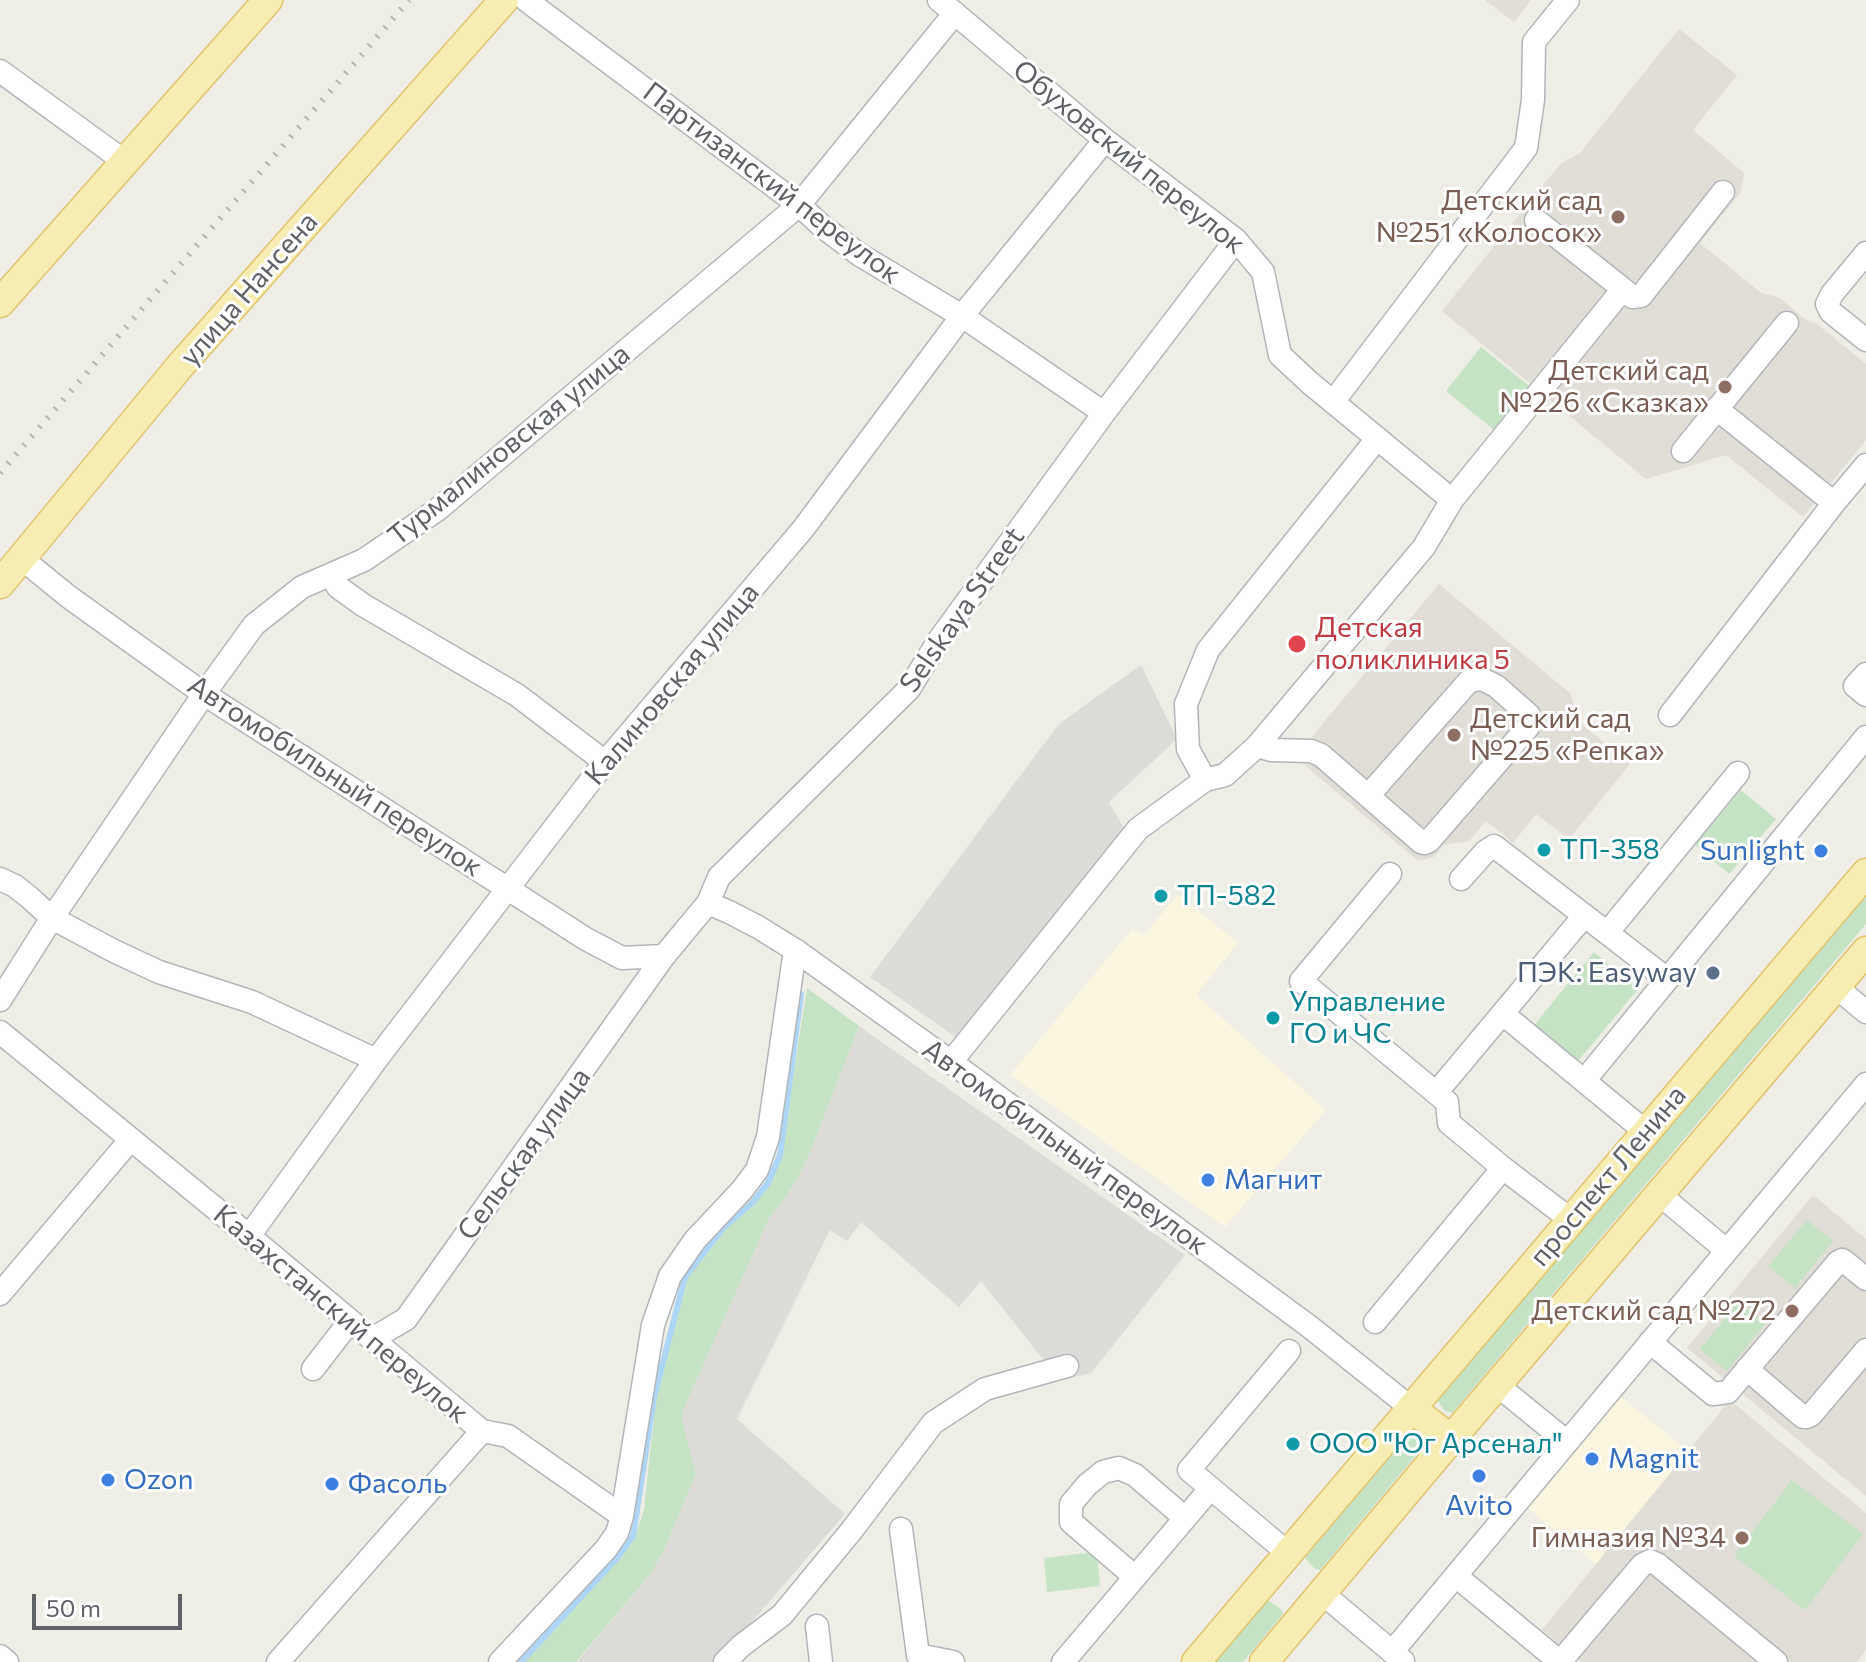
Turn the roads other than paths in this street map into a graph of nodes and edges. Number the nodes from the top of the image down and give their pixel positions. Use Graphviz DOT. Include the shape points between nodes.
graph roads {
  1 [pos="268,0"];
  2 [pos="504,0"];
  3 [pos="526,0"];
  4 [pos="1568,0"];
  5 [pos="947,7"];
  6 [pos="0,71"];
  7 [pos="1105,140"];
  8 [pos="124,161"];
  9 [pos="1723,192"];
  10 [pos="799,205"];
  11 [pos="1536,220"];
  12 [pos="1236,240"];
  13 [pos="1866,253"];
  14 [pos="1623,289"];
  15 [pos="0,303"];
  16 [pos="962,316"];
  17 [pos="1787,323"];
  18 [pos="1866,340"];
  19 [pos="1333,402"];
  20 [pos="1717,409"];
  21 [pos="1104,413"];
  22 [pos="1376,440"];
  23 [pos="1683,451"];
  24 [pos="1866,465"];
  25 [pos="1452,500"];
  26 [pos="1834,503"];
  27 [pos="21,558"];
  28 [pos="331,575"];
  29 [pos="0,584"];
  30 [pos="1866,674"];
  31 [pos="204,694"];
  32 [pos="1866,695"];
  33 [pos="1670,715"];
  34 [pos="1866,737"];
  35 [pos="1257,746"];
  36 [pos="605,762"];
  37 [pos="1738,773"];
  38 [pos="1205,780"];
  39 [pos="1368,796"];
  40 [pos="1866,873"];
  41 [pos="1390,874"];
  42 [pos="0,879"];
  43 [pos="1461,879"];
  44 [pos="509,888"];
  45 [pos="708,903"];
  46 [pos="1584,916"];
  47 [pos="52,918"];
  48 [pos="1607,933"];
  49 [pos="795,950"];
  50 [pos="1866,951"];
  51 [pos="664,956"];
  52 [pos="1667,979"];
  53 [pos="1836,987"];
  54 [pos="0,1000"];
  55 [pos="1866,1012"];
  56 [pos="1503,1014"];
  57 [pos="0,1032"];
  58 [pos="376,1060"];
  59 [pos="951,1062"];
  60 [pos="1584,1081"];
  61 [pos="1866,1084"];
  62 [pos="1436,1093"];
  63 [pos="1646,1132"];
  64 [pos="131,1139"];
  65 [pos="1503,1168"];
  66 [pos="1659,1194"];
  67 [pos="1571,1220"];
  68 [pos="249,1236"];
  69 [pos="1726,1250"];
  70 [pos="1866,1279"];
  71 [pos="0,1294"];
  72 [pos="350,1321"];
  73 [pos="1375,1322"];
  74 [pos="372,1339"];
  75 [pos="1650,1342"];
  76 [pos="1866,1350"];
  77 [pos="1289,1351"];
  78 [pos="1067,1366"];
  79 [pos="313,1369"];
  80 [pos="1747,1369"];
  81 [pos="1497,1385"];
  82 [pos="1411,1408"];
  83 [pos="482,1431"];
  84 [pos="1451,1439"];
  85 [pos="1567,1442"];
  86 [pos="1210,1489"];
  87 [pos="622,1516"];
  88 [pos="1185,1518"];
  89 [pos="901,1529"];
  90 [pos="1288,1553"];
  91 [pos="1456,1576"];
  92 [pos="1135,1577"];
  93 [pos="1322,1593"];
  94 [pos="817,1626"];
  95 [pos="0,1656"];
  96 [pos="1398,1657"];
  97 [pos="7,1662"];
  98 [pos="278,1662"];
  99 [pos="500,1662"];
  100 [pos="725,1662"];
  101 [pos="821,1662"];
  102 [pos="953,1662"];
  103 [pos="1063,1662"];
  104 [pos="1196,1662"];
  105 [pos="1264,1662"];
  106 [pos="1776,1662"];
  1 -- 8 [label="main road"];
  2 -- 27 [label="main road, улица Нансена" via="180,366"];
  3 -- 10 [label="street, Партизанский переулок"];
  4 -- 19 [label="street" via="1534,42 1526,148"];
  5 -- 7 [label="street, Обуховский переулок"];
  5 -- 10 [label="street, Турмалиновская улица"];
  6 -- 8 [label="street"];
  7 -- 12 [label="street, Обуховский переулок"];
  7 -- 16 [label="street, Калиновская улица"];
  8 -- 15 [label="main road"];
  9 -- 14 [label="street" via="1641,296 1632,297"];
  10 -- 16 [label="street, Партизанский переулок" via="860,255"];
  10 -- 28 [label="street, Турмалиновская улица" via="437,510 364,560"];
  11 -- 14 [label="street"];
  12 -- 19 [label="street, Обуховский переулок" via="1263,272 1280,355"];
  12 -- 21 [label="street, Selskaya Street"];
  13 -- 18 [label="street" via="1827,304"];
  14 -- 25 [label="street"];
  16 -- 21 [label="street, Партизанский переулок"];
  16 -- 36 [label="street, Калиновская улица" via="803,529"];
  17 -- 20 [label="street"];
  19 -- 22 [label="street, Обуховский переулок"];
  20 -- 23 [label="street"];
  20 -- 26 [label="street"];
  21 -- 45 [label="street, Selskaya Street" via="909,689 719,877"];
  22 -- 25 [label="street, Обуховский переулок"];
  22 -- 38 [label="street" via="1208,650 1186,704 1188,749"];
  24 -- 26 [label="street"];
  25 -- 35 [label="street" via="1424,547"];
  26 -- 33 [label="street"];
  27 -- 29 [label="main road, улица Нансена"];
  27 -- 31 [label="street, Автомобильный переулок"];
  28 -- 31 [label="street, Турмалиновская улица" via="302,587 254,625"];
  28 -- 36 [label="street" via="363,605 517,695"];
  30 -- 32 [label="street" via="1855,686"];
  31 -- 44 [label="street, Автомобильный переулок"];
  31 -- 47 [label="street, Турмалиновская улица"];
  34 -- 52 [label="street"];
  35 -- 38 [label="street" via="1225,775"];
  35 -- 39 [label="street" via="1321,755"];
  36 -- 44 [label="street, Калиновская улица"];
  37 -- 48 [label="street"];
  38 -- 59 [label="street" via="1138,829"];
  39 -- 39 [label="street" via="1469,681 1482,679 1496,686 1529,715 1528,727 1429,841 1421,842"];
  40 -- 63 [label="main road, проспект Ленина"];
  41 -- 62 [label="street" via="1301,981"];
  42 -- 47 [label="street"];
  43 -- 46 [label="street" via="1494,846"];
  44 -- 51 [label="street, Автомобильный переулок" via="622,958"];
  44 -- 58 [label="street, Калиновская улица"];
  45 -- 49 [label="street, Автомобильный переулок"];
  45 -- 51 [label="street, Selskaya Street"];
  46 -- 48 [label="street"];
  46 -- 56 [label="street"];
  47 -- 54 [label="street, Турмалиновская улица"];
  47 -- 58 [label="street" via="148,967 252,1002"];
  48 -- 52 [label="street"];
  49 -- 59 [label="street, Автомобильный переулок"];
  49 -- 87 [label="street" via="768,1137 757,1170 670,1276 653,1325"];
  50 -- 53 [label="main road, проспект Ленина"];
  51 -- 74 [label="street, Сельская улица" via="406,1319"];
  52 -- 60 [label="street"];
  53 -- 55 [label="street"];
  53 -- 66 [label="main road, проспект Ленина"];
  56 -- 60 [label="street"];
  56 -- 62 [label="street"];
  57 -- 64 [label="street, Казахстанский переулок"];
  58 -- 68 [label="street, Калиновская улица"];
  59 -- 82 [label="street, Автомобильный переулок" via="1310,1327"];
  60 -- 63 [label="street"];
  61 -- 69 [label="street"];
  62 -- 65 [label="street" via="1447,1102 1449,1123"];
  63 -- 67 [label="main road, проспект Ленина"];
  64 -- 68 [label="street, Казахстанский переулок"];
  64 -- 71 [label="street"];
  65 -- 67 [label="street"];
  65 -- 73 [label="street"];
  66 -- 69 [label="street"];
  66 -- 81 [label="main road, проспект Ленина"];
  67 -- 82 [label="main road, проспект Ленина"];
  68 -- 72 [label="street, Казахстанский переулок"];
  69 -- 75 [label="street"];
  70 -- 80 [label="street" via="1838,1262"];
  72 -- 74 [label="street, Казахстанский переулок"];
  72 -- 79 [label="street"];
  74 -- 83 [label="street, Казахстанский переулок"];
  75 -- 80 [label="street" via="1713,1394 1728,1392"];
  75 -- 85 [label="street"];
  76 -- 80 [label="street" via="1807,1417"];
  77 -- 86 [label="street" via="1189,1470"];
  78 -- 100 [label="street" via="985,1389 933,1423 782,1615"];
  81 -- 84 [label="main road, проспект Ленина"];
  81 -- 85 [label="street"];
  82 -- 84 [label="main road"];
  82 -- 90 [label="main road, проспект Ленина"];
  83 -- 87 [label="street" via="508,1436"];
  83 -- 98 [label="street, Казахстанский переулок"];
  84 -- 93 [label="main road, проспект Ленина"];
  85 -- 91 [label="street"];
  86 -- 88 [label="street"];
  86 -- 90 [label="street"];
  87 -- 99 [label="street" via="606,1549"];
  88 -- 92 [label="street"];
  88 -- 92 [label="street" via="1135,1475 1119,1468 1087,1485 1071,1504 1071,1522"];
  89 -- 102 [label="street" via="918,1655"];
  90 -- 104 [label="main road, проспект Ленина"];
  91 -- 96 [label="street"];
  91 -- 106 [label="street" via="1560,1662 1650,1561"];
  92 -- 103 [label="street"];
  93 -- 96 [label="street"];
  93 -- 105 [label="main road, проспект Ленина"];
  94 -- 101 [label="street"];
  95 -- 97 [label="street"];
}
